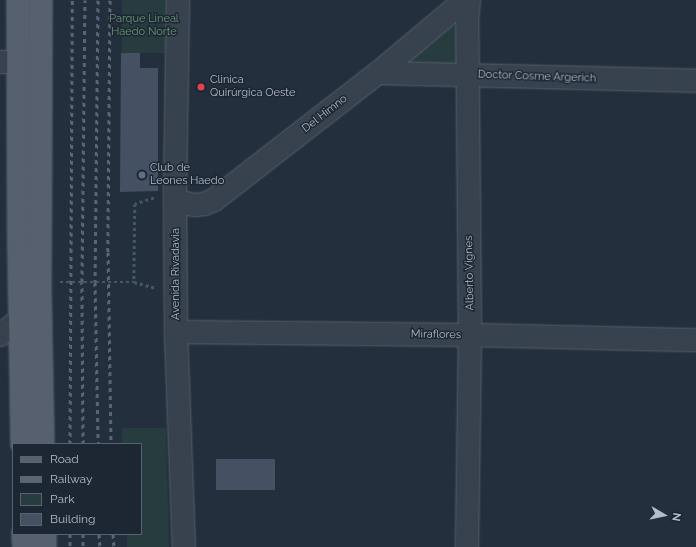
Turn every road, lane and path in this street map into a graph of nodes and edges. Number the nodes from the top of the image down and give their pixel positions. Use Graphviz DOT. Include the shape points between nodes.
graph roads {
  1 [pos="18,0"];
  2 [pos="41,0"];
  3 [pos="178,0"];
  4 [pos="465,0"];
  5 [pos="469,0"];
  6 [pos="9,62"];
  7 [pos="378,74"];
  8 [pos="467,75"];
  9 [pos="696,81"];
  10 [pos="176,196"];
  11 [pos="56,282"];
  12 [pos="134,282"];
  13 [pos="162,290"];
  14 [pos="31,319"];
  15 [pos="176,332"];
  16 [pos="0,335"];
  17 [pos="470,335"];
  18 [pos="696,340"];
  19 [pos="22,443"];
  20 [pos="43,443"];
  21 [pos="23,535"];
  22 [pos="45,535"];
  23 [pos="24,547"];
  24 [pos="45,547"];
  25 [pos="184,547"];
  26 [pos="467,547"];
  1 -- 6 [label="main road"];
  2 -- 14 [label="main road"];
  3 -- 10 [label="street, Avenida Rivadavia"];
  4 -- 7 [label="street, Del Himno"];
  5 -- 8 [label="street, Alberto Vignes"];
  6 -- 14 [label="main road"];
  7 -- 8 [label="street, Doctor Cosme Argerich"];
  7 -- 10 [label="street, Del Himno" via="214,200 195,205"];
  8 -- 9 [label="street, Doctor Cosme Argerich"];
  8 -- 17 [label="street, Alberto Vignes"];
  10 -- 12 [label="path" via="135,204"];
  10 -- 15 [label="street, Avenida Rivadavia"];
  11 -- 12 [label="path"];
  12 -- 13 [label="path"];
  14 -- 16 [label="street"];
  14 -- 19 [label="main road"];
  14 -- 20 [label="main road"];
  15 -- 17 [label="street, Miraflores"];
  15 -- 25 [label="street, Avenida Rivadavia"];
  17 -- 18 [label="street, Miraflores"];
  17 -- 26 [label="street, Alberto Vignes"];
  21 -- 23 [label="main road"];
  22 -- 24 [label="main road"];
}
